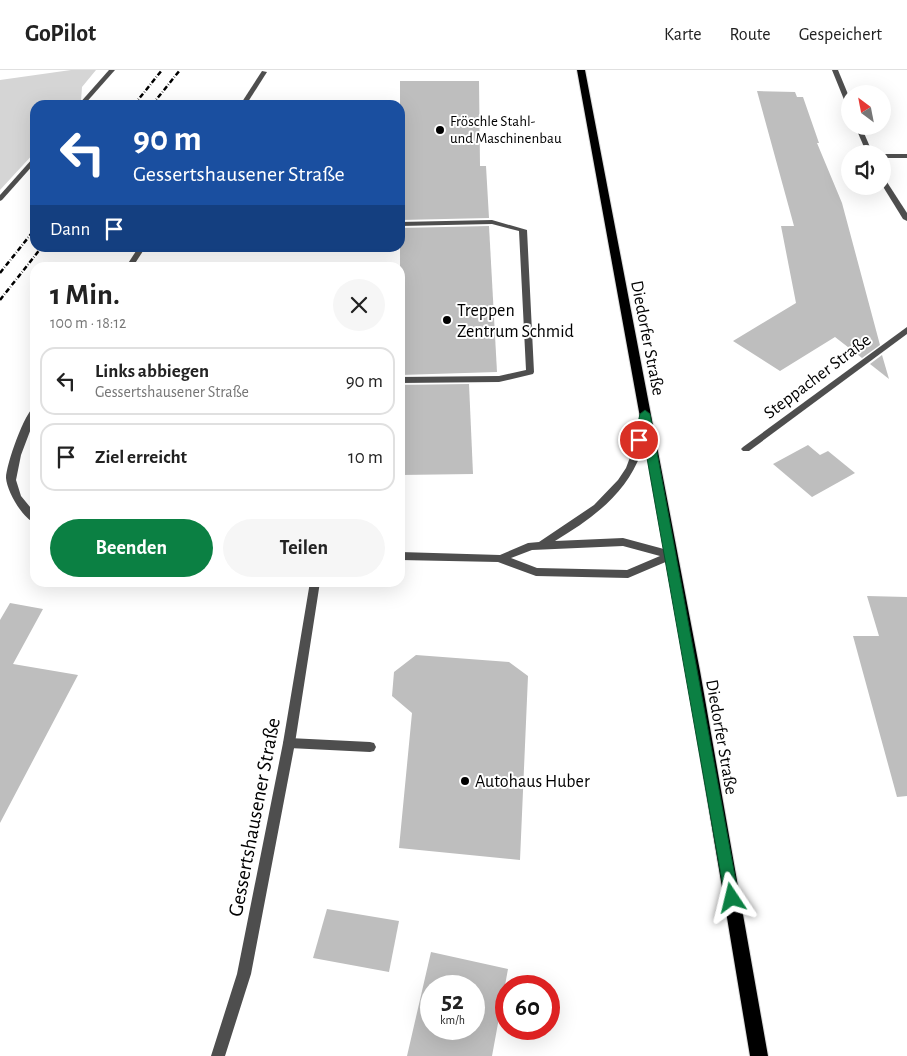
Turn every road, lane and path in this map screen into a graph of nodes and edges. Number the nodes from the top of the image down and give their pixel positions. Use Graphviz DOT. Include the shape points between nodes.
graph roads {
  1 [pos="112,70"];
  2 [pos="581,70"];
  3 [pos="835,70"];
  4 [pos="264,72"];
  5 [pos="841,85"];
  6 [pos="85,100"];
  7 [pos="246,100"];
  8 [pos="891,156"];
  9 [pos="907,156"];
  10 [pos="30,165"];
  11 [pos="891,193"];
  12 [pos="0,199"];
  13 [pos="907,219"];
  14 [pos="405,224"];
  15 [pos="907,330"];
  16 [pos="405,380"];
  17 [pos="645,414"];
  18 [pos="30,417"];
  19 [pos="746,449"];
  20 [pos="30,515"];
  21 [pos="540,546"];
  22 [pos="671,555"];
  23 [pos="405,556"];
  24 [pos="502,558"];
  25 [pos="314,587"];
  26 [pos="289,743"];
  27 [pos="370,747"];
  28 [pos="218,1056"];
  29 [pos="759,1056"];
  1 -- 6 [label="street"];
  2 -- 17 [label="main road, Diedorfer Straße"];
  3 -- 5 [label="street"];
  4 -- 7 [label="street"];
  8 -- 9 [label="street"];
  10 -- 12 [label="street"];
  11 -- 13 [label="street"];
  14 -- 16 [label="street" via="492,222 524,230 530,372 499,379"];
  15 -- 19 [label="street, Steppacher Straße"];
  17 -- 21 [label="street" via="637,454 619,487 578,522"];
  17 -- 22 [label="main road, Diedorfer Straße"];
  18 -- 20 [label="street" via="11,478 21,507"];
  21 -- 22 [label="street" via="623,542"];
  21 -- 24 [label="street" via="531,546"];
  22 -- 24 [label="street" via="628,574 536,572"];
  22 -- 29 [label="main road, Diedorfer Straße"];
  23 -- 24 [label="street"];
  25 -- 26 [label="street, Gessertshausener Straße"];
  26 -- 27 [label="street"];
  26 -- 28 [label="street, Gessertshausener Straße" via="244,974"];
}
